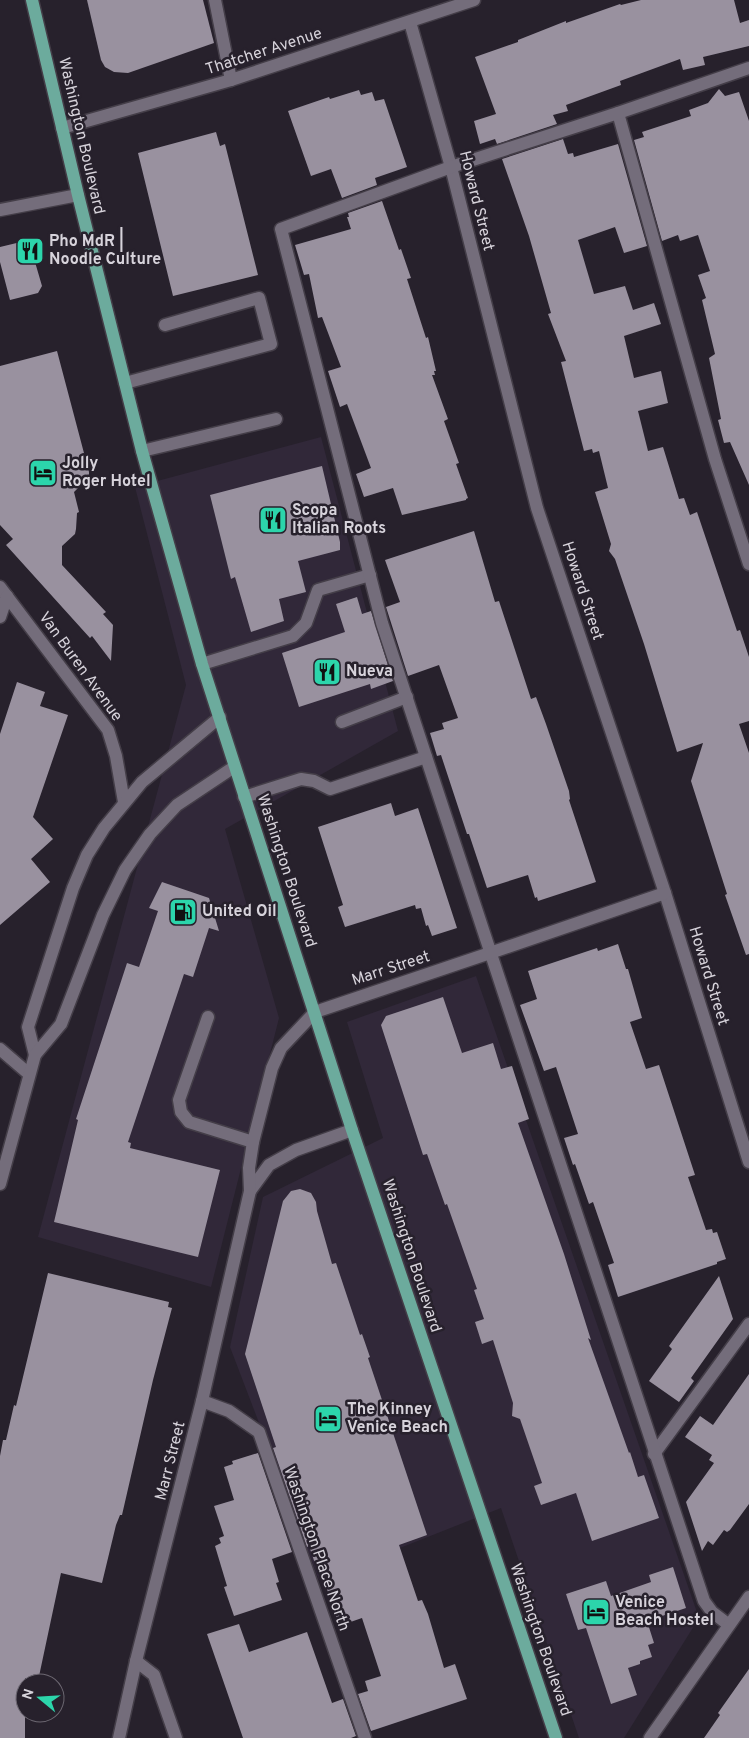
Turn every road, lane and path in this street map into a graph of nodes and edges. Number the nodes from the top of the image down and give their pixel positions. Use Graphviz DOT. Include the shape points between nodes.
graph roads {
  1 [pos="32,0"];
  2 [pos="215,0"];
  3 [pos="474,0"];
  4 [pos="410,22"];
  5 [pos="749,68"];
  6 [pos="231,80"];
  7 [pos="618,113"];
  8 [pos="62,128"];
  9 [pos="451,167"];
  10 [pos="78,195"];
  11 [pos="0,210"];
  12 [pos="165,325"];
  13 [pos="125,383"];
  14 [pos="276,419"];
  15 [pos="142,451"];
  16 [pos="749,564"];
  17 [pos="370,575"];
  18 [pos="3,592"];
  19 [pos="0,617"];
  20 [pos="202,664"];
  21 [pos="406,697"];
  22 [pos="220,716"];
  23 [pos="342,722"];
  24 [pos="426,757"];
  25 [pos="234,767"];
  26 [pos="244,797"];
  27 [pos="124,802"];
  28 [pos="664,892"];
  29 [pos="490,953"];
  30 [pos="315,1012"];
  31 [pos="208,1017"];
  32 [pos="0,1050"];
  33 [pos="35,1055"];
  34 [pos="29,1074"];
  35 [pos="352,1130"];
  36 [pos="253,1142"];
  37 [pos="749,1162"];
  38 [pos="0,1184"];
  39 [pos="250,1191"];
  40 [pos="749,1324"];
  41 [pos="202,1401"];
  42 [pos="654,1454"];
  43 [pos="749,1597"];
  44 [pos="729,1625"];
  45 [pos="136,1661"];
  46 [pos="118,1738"];
  47 [pos="176,1738"];
  48 [pos="365,1738"];
  49 [pos="556,1738"];
  50 [pos="650,1738"];
  1 -- 8 [label="main road, Washington Boulevard"];
  2 -- 6 [label="street"];
  3 -- 4 [label="street, Thatcher Avenue"];
  4 -- 6 [label="street, Thatcher Avenue"];
  4 -- 9 [label="street, Howard Street"];
  5 -- 7 [label="street"];
  6 -- 8 [label="street, Thatcher Avenue"];
  7 -- 9 [label="street"];
  7 -- 16 [label="street" via="715,459"];
  8 -- 10 [label="main road, Washington Boulevard"];
  9 -- 17 [label="street" via="281,229"];
  9 -- 28 [label="street, Howard Street" via="537,508"];
  10 -- 11 [label="street"];
  10 -- 13 [label="main road, Washington Boulevard"];
  12 -- 13 [label="street" via="259,298 271,344"];
  13 -- 15 [label="main road, Washington Boulevard"];
  14 -- 15 [label="street"];
  15 -- 20 [label="main road, Washington Boulevard"];
  17 -- 20 [label="street" via="318,590 306,623 293,636"];
  17 -- 21 [label="street"];
  18 -- 19 [label="street"];
  18 -- 27 [label="street, Van Buren Avenue" via="108,730"];
  20 -- 22 [label="main road, Washington Boulevard"];
  21 -- 23 [label="street"];
  21 -- 24 [label="street"];
  22 -- 25 [label="main road, Washington Boulevard"];
  22 -- 27 [label="street" via="142,782"];
  24 -- 26 [label="street" via="330,789 301,779"];
  24 -- 29 [label="street"];
  25 -- 26 [label="main road, Washington Boulevard"];
  25 -- 33 [label="street" via="176,805 150,834 126,870 103,915 61,1024"];
  26 -- 30 [label="main road, Washington Boulevard"];
  27 -- 33 [label="street" via="87,855 73,888 28,1026"];
  28 -- 29 [label="street, Marr Street"];
  28 -- 37 [label="street, Howard Street"];
  29 -- 30 [label="street, Marr Street"];
  29 -- 42 [label="street"];
  30 -- 35 [label="main road, Washington Boulevard"];
  30 -- 36 [label="street, Marr Street" via="282,1048 272,1068"];
  31 -- 36 [label="street" via="179,1100 181,1112 190,1122"];
  32 -- 34 [label="street"];
  33 -- 34 [label="street"];
  34 -- 38 [label="street"];
  35 -- 39 [label="street, Marr Street" via="296,1150 269,1165"];
  35 -- 49 [label="main road, Washington Boulevard"];
  36 -- 39 [label="street, Marr Street"];
  39 -- 41 [label="street, Marr Street"];
  40 -- 42 [label="street"];
  41 -- 45 [label="street, Marr Street"];
  41 -- 48 [label="street, Washington Place North" via="229,1411 259,1432"];
  42 -- 44 [label="street" via="704,1602"];
  43 -- 44 [label="street"];
  44 -- 50 [label="street"];
  45 -- 46 [label="street, Marr Street"];
  45 -- 47 [label="street" via="154,1675"];
}
